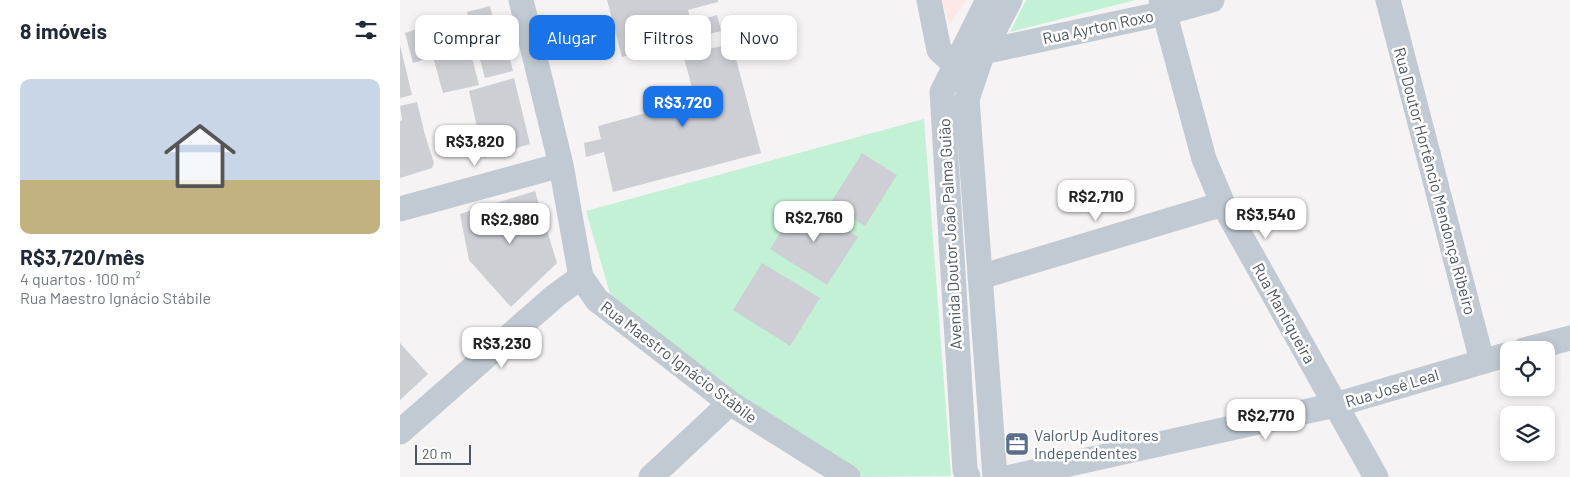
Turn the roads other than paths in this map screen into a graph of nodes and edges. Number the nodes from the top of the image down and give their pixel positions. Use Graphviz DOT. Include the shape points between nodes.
graph roads {
  1 [pos="521,0"];
  2 [pos="928,0"];
  3 [pos="988,0"];
  4 [pos="1010,0"];
  5 [pos="1212,0"];
  6 [pos="1388,0"];
  7 [pos="1163,6"];
  8 [pos="983,52"];
  9 [pos="955,64"];
  10 [pos="561,165"];
  11 [pos="1223,204"];
  12 [pos="400,209"];
  13 [pos="581,277"];
  14 [pos="980,277"];
  15 [pos="1570,338"];
  16 [pos="1555,342"];
  17 [pos="1500,356"];
  18 [pos="1482,361"];
  19 [pos="730,404"];
  20 [pos="1336,405"];
  21 [pos="400,432"];
  22 [pos="651,477"];
  23 [pos="848,477"];
  24 [pos="968,477"];
  25 [pos="995,477"];
  26 [pos="1011,477"];
  27 [pos="1376,477"];
  1 -- 10 [label="street, Rua Maestro Ignácio Stábile"];
  2 -- 9 [label="street" via="940,50"];
  3 -- 9 [label="street, Avenida Doutor João Palma Guião"];
  4 -- 8 [label="street, Avenida Doutor João Palma Guião"];
  5 -- 7 [label="street, Rua Ayrton Roxo"];
  6 -- 18 [label="street, Rua Doutor Hortêncio Mendonça Ribeiro"];
  7 -- 8 [label="street, Rua Ayrton Roxo"];
  7 -- 11 [label="street, Rua Mantiqueira" via="1204,159"];
  8 -- 9 [label="street, Rua Ayrton Roxo"];
  8 -- 14 [label="street, Avenida Doutor João Palma Guião" via="967,99"];
  9 -- 24 [label="street, Avenida Doutor João Palma Guião" via="942,92 964,470"];
  10 -- 12 [label="street"];
  10 -- 13 [label="street, Rua Maestro Ignácio Stábile"];
  11 -- 14 [label="street"];
  11 -- 20 [label="street, Rua Mantiqueira"];
  13 -- 19 [label="street, Rua Maestro Ignácio Stábile" via="597,300"];
  13 -- 21 [label="street"];
  14 -- 25 [label="street, Avenida Doutor João Palma Guião"];
  15 -- 16 [label="street"];
  17 -- 18 [label="street, Rua José Leal"];
  18 -- 20 [label="street, Rua José Leal"];
  19 -- 22 [label="street"];
  19 -- 23 [label="street, Rua Maestro Ignácio Stábile"];
  20 -- 26 [label="street, Rua José Leal"];
  20 -- 27 [label="street, Rua Mantiqueira"];
}
